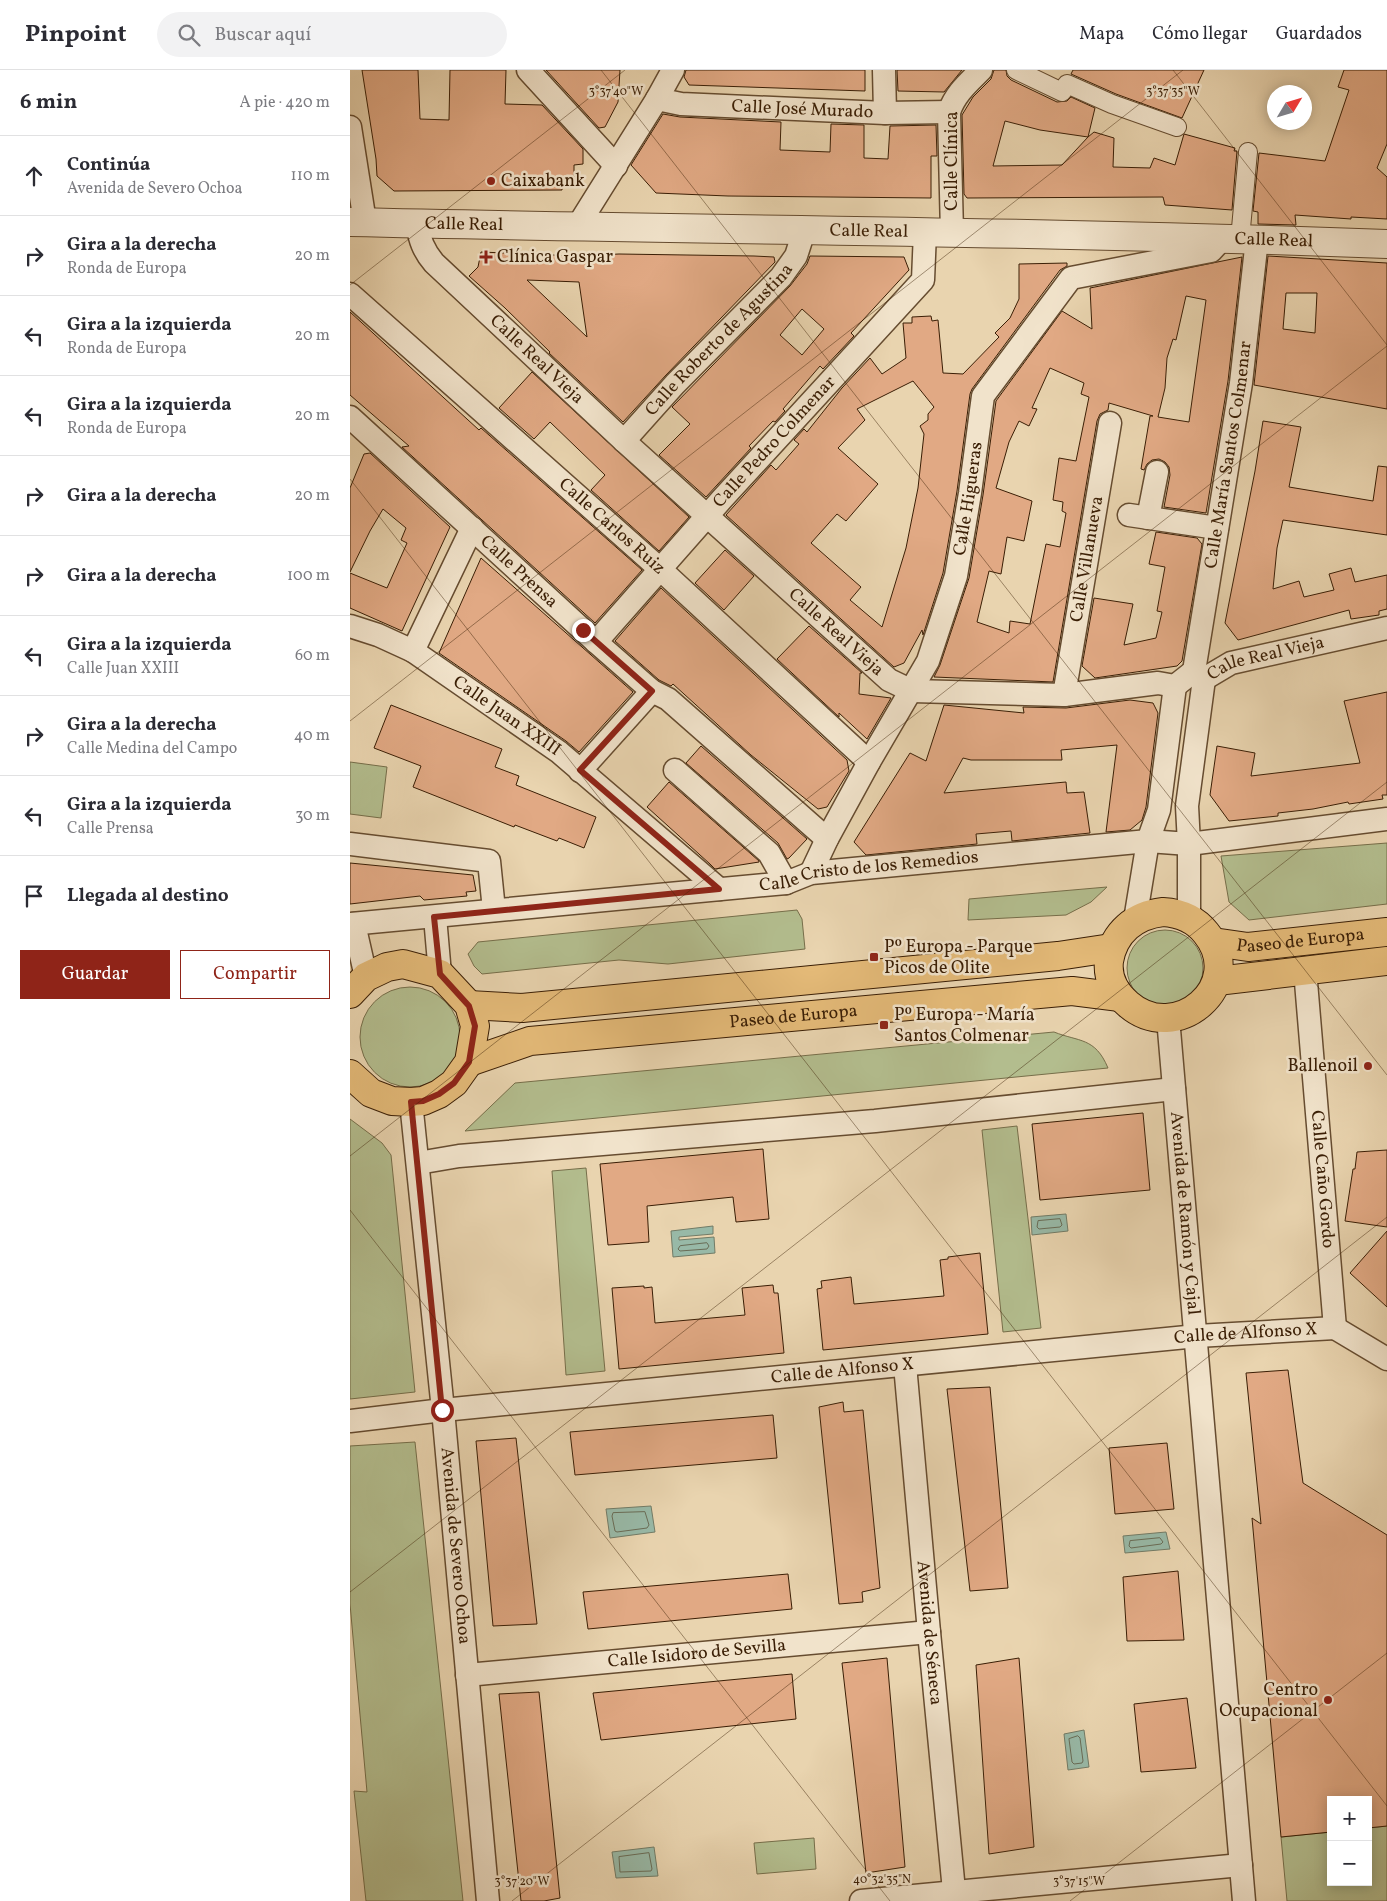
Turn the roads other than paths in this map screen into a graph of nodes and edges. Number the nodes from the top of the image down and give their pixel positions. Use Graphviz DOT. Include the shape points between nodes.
graph roads {
  1 [pos="528,70"];
  2 [pos="673,70"];
  3 [pos="884,70"];
  4 [pos="981,70"];
  5 [pos="1016,70"];
  6 [pos="657,99"];
  7 [pos="949,112"];
  8 [pos="884,113"];
  9 [pos="1177,126"];
  10 [pos="350,127"];
  11 [pos="1248,152"];
  12 [pos="616,166"];
  13 [pos="358,222"];
  14 [pos="418,224"];
  15 [pos="577,227"];
  16 [pos="804,231"];
  17 [pos="925,232"];
  18 [pos="952,233"];
  19 [pos="1240,239"];
  20 [pos="1387,244"];
  21 [pos="350,294"];
  22 [pos="351,423"];
  23 [pos="1110,423"];
  24 [pos="624,441"];
  25 [pos="1157,472"];
  26 [pos="708,515"];
  27 [pos="472,528"];
  28 [pos="1218,528"];
  29 [pos="660,569"];
  30 [pos="350,626"];
  31 [pos="1387,628"];
  32 [pos="596,642"];
  33 [pos="413,651"];
  34 [pos="1199,675"];
  35 [pos="1175,686"];
  36 [pos="652,691"];
  37 [pos="912,692"];
  38 [pos="1064,695"];
  39 [pos="870,762"];
  40 [pos="580,770"];
  41 [pos="675,770"];
  42 [pos="1387,819"];
  43 [pos="827,839"];
  44 [pos="1148,841"];
  45 [pos="350,844"];
  46 [pos="1189,844"];
  47 [pos="811,873"];
  48 [pos="786,883"];
  49 [pos="719,889"];
  50 [pos="494,910"];
  51 [pos="434,917"];
  52 [pos="1189,918"];
  53 [pos="1135,920"];
  54 [pos="352,924"];
  55 [pos="1387,932"];
  56 [pos="1213,942"];
  57 [pos="1111,948"];
  58 [pos="1387,961"];
  59 [pos="1305,970"];
  60 [pos="440,974"];
  61 [pos="1217,981"];
  62 [pos="358,985"];
  63 [pos="1120,997"];
  64 [pos="469,1006"];
  65 [pos="1168,1018"];
  66 [pos="469,1062"];
  67 [pos="350,1074"];
  68 [pos="1174,1089"];
  69 [pos="411,1102"];
  70 [pos="418,1163"];
  71 [pos="1335,1328"];
  72 [pos="1196,1336"];
  73 [pos="1387,1359"];
  74 [pos="905,1365"];
  75 [pos="442,1410"];
  76 [pos="350,1421"];
  77 [pos="929,1632"];
  78 [pos="467,1675"];
  79 [pos="1241,1865"];
  80 [pos="955,1897"];
  81 [pos="488,1901"];
  82 [pos="861,1901"];
  83 [pos="1244,1901"];
  1 -- 12 [label="street"];
  2 -- 6 [label="street"];
  3 -- 8 [label="street"];
  4 -- 7 [label="street, Calle Clínica" via="962,88"];
  5 -- 9 [label="street" via="1062,92 1067,84 1112,104"];
  6 -- 8 [label="street, Calle José Murado" via="681,104"];
  6 -- 12 [label="street"];
  7 -- 8 [label="street, Calle José Murado"];
  7 -- 18 [label="street, Calle Clínica"];
  10 -- 13 [label="street"];
  11 -- 19 [label="street"];
  12 -- 15 [label="street"];
  13 -- 14 [label="street, Calle Real"];
  14 -- 15 [label="street, Calle Real"];
  14 -- 24 [label="street, Calle Real Vieja" via="420,243 434,264"];
  15 -- 16 [label="street, Calle Real"];
  16 -- 17 [label="street, Calle Real"];
  16 -- 24 [label="street, Calle Roberto de Agustina" via="796,256 781,277 675,384"];
  17 -- 18 [label="street, Calle Real"];
  17 -- 26 [label="street, Calle Pedro Colmenar" via="923,280"];
  18 -- 19 [label="street, Calle Real"];
  19 -- 20 [label="street, Calle Real"];
  19 -- 28 [label="street, Calle María Santos Colmenar" via="1241,383"];
  19 -- 37 [label="street, Calle Higueras" via="1211,251 1071,278 983,396 956,576 928,661"];
  21 -- 29 [label="street, Calle Carlos Ruiz"];
  22 -- 27 [label="street, Calle Prensa"];
  23 -- 38 [label="street, Calle Villanueva"];
  24 -- 26 [label="street, Calle Real Vieja"];
  25 -- 28 [label="street" via="1138,516"];
  26 -- 29 [label="street, Calle Pedro Colmenar"];
  26 -- 37 [label="street, Calle Real Vieja" via="889,680"];
  27 -- 32 [label="street, Calle Prensa"];
  27 -- 33 [label="street"];
  28 -- 34 [label="street, Calle María Santos Colmenar"];
  29 -- 32 [label="street, Calle Pedro Colmenar"];
  29 -- 39 [label="street, Calle Carlos Ruiz"];
  30 -- 33 [label="street, Calle Juan XXIII"];
  31 -- 34 [label="street, Calle Real Vieja" via="1231,663"];
  32 -- 36 [label="street, Calle Prensa"];
  33 -- 40 [label="street, Calle Juan XXIII"];
  34 -- 35 [label="street, Calle Real Vieja"];
  34 -- 46 [label="street, Calle María Santos Colmenar" via="1188,806"];
  35 -- 38 [label="street, Calle Real Vieja" via="1158,683"];
  35 -- 44 [label="street" via="1159,810"];
  36 -- 40 [label="street"];
  36 -- 43 [label="street, Calle Prensa" via="668,699"];
  37 -- 38 [label="street, Calle Real Vieja"];
  37 -- 39 [label="street, Calle Higueras"];
  39 -- 43 [label="street, Calle Higueras"];
  40 -- 49 [label="street, Calle Juan XXIII"];
  41 -- 48 [label="street" via="769,853"];
  42 -- 46 [label="street, Calle Cristo de los Remedios"];
  43 -- 47 [label="street, Calle Higueras"];
  44 -- 46 [label="street, Calle Cristo de los Remedios"];
  44 -- 47 [label="street, Calle Cristo de los Remedios"];
  44 -- 53 [label="street"];
  45 -- 50 [label="street" via="489,861"];
  46 -- 52 [label="street, Calle María Santos Colmenar"];
  47 -- 48 [label="street, Calle Cristo de los Remedios"];
  48 -- 49 [label="street, Calle Cristo de los Remedios"];
  49 -- 50 [label="street, Calle Cristo de los Remedios"];
  50 -- 51 [label="street, Calle Cristo de los Remedios"];
  51 -- 54 [label="street, Calle Cristo de los Remedios"];
  51 -- 60 [label="street"];
  52 -- 53 [label="main road" via="1163,912"];
  52 -- 56 [label="main road"];
  53 -- 57 [label="main road"];
  54 -- 62 [label="street"];
  55 -- 56 [label="main road, Paseo de Europa" via="1248,947"];
  56 -- 61 [label="main road" via="1219,962"];
  57 -- 63 [label="main road" via="1108,969"];
  57 -- 64 [label="main road, Paseo de Europa" via="1058,956 522,1008"];
  58 -- 59 [label="main road, Paseo de Europa"];
  59 -- 61 [label="main road, Paseo de Europa"];
  59 -- 71 [label="street, Calle Caño Gordo"];
  60 -- 62 [label="main road" via="403,964 387,967"];
  60 -- 64 [label="main road"];
  61 -- 65 [label="main road" via="1195,1010"];
  63 -- 65 [label="main road" via="1148,1016"];
  63 -- 66 [label="main road, Paseo de Europa" via="1072,992 530,1041"];
  64 -- 66 [label="main road" via="475,1026"];
  65 -- 68 [label="street, Avenida de Ramón y Cajal"];
  66 -- 69 [label="main road" via="454,1083 439,1094"];
  67 -- 69 [label="main road" via="371,1093 392,1101"];
  68 -- 70 [label="street" via="875,1121 459,1156"];
  68 -- 72 [label="street, Avenida de Ramón y Cajal"];
  69 -- 70 [label="street, Avenida de Severo Ochoa"];
  70 -- 75 [label="street, Avenida de Severo Ochoa"];
  71 -- 72 [label="street, Calle de Alfonso X"];
  71 -- 73 [label="street"];
  72 -- 74 [label="street, Calle de Alfonso X"];
  72 -- 79 [label="street, Avenida de Ramón y Cajal"];
  74 -- 75 [label="street, Calle de Alfonso X"];
  74 -- 77 [label="street, Avenida de Séneca"];
  75 -- 76 [label="street, Calle de Alfonso X"];
  75 -- 78 [label="street, Avenida de Severo Ochoa"];
  77 -- 78 [label="street, Calle Isidoro de Sevilla"];
  77 -- 80 [label="street, Avenida de Séneca"];
  78 -- 81 [label="street, Avenida de Severo Ochoa"];
  79 -- 80 [label="street"];
  79 -- 83 [label="street, Avenida de Ramón y Cajal"];
  80 -- 82 [label="street"];
}
